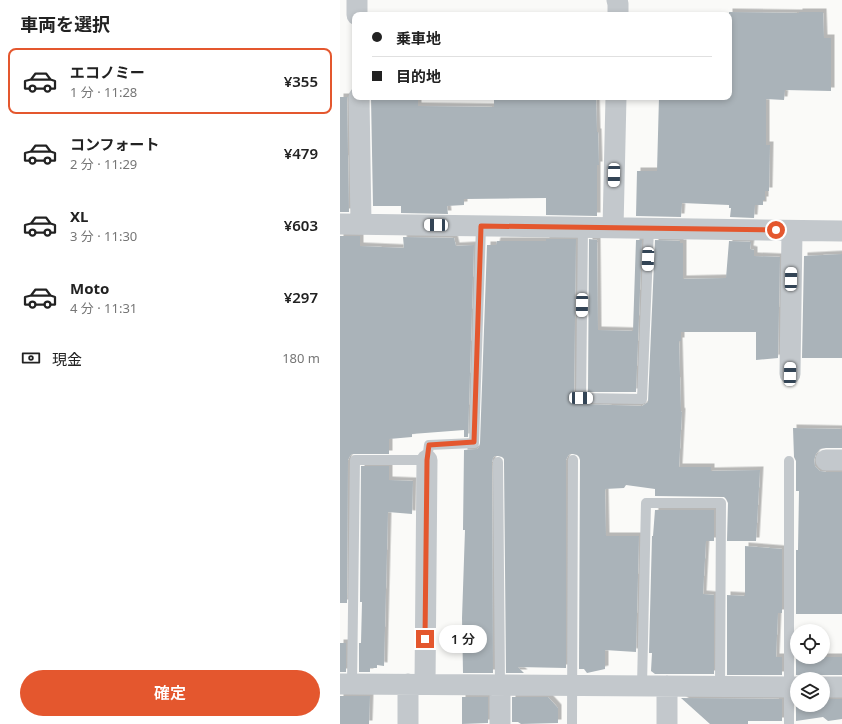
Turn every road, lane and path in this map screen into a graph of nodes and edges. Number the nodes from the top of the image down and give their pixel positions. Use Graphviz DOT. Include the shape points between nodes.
graph roads {
  1 [pos="357,0"];
  2 [pos="617,0"];
  3 [pos="357,12"];
  4 [pos="618,12"];
  5 [pos="359,100"];
  6 [pos="616,100"];
  7 [pos="340,224"];
  8 [pos="361,224"];
  9 [pos="481,226"];
  10 [pos="583,227"];
  11 [pos="613,228"];
  12 [pos="649,228"];
  13 [pos="792,231"];
  14 [pos="842,231"];
  15 [pos="790,374"];
  16 [pos="427,460"];
  17 [pos="573,460"];
  18 [pos="789,461"];
  19 [pos="498,462"];
  20 [pos="793,672"];
  21 [pos="346,684"];
  22 [pos="416,684"];
  23 [pos="500,685"];
  24 [pos="573,685"];
  25 [pos="642,686"];
  26 [pos="667,686"];
  27 [pos="720,686"];
  28 [pos="790,687"];
  29 [pos="830,687"];
  30 [pos="842,687"];
  31 [pos="790,712"];
  32 [pos="408,724"];
  33 [pos="500,724"];
  34 [pos="572,724"];
  35 [pos="667,724"];
  36 [pos="789,724"];
  1 -- 3 [label="street"];
  2 -- 4 [label="street"];
  5 -- 8 [label="street"];
  6 -- 11 [label="street"];
  7 -- 8 [label="street"];
  8 -- 9 [label="street"];
  9 -- 10 [label="street"];
  9 -- 16 [label="lane" via="474,442 429,445"];
  10 -- 11 [label="street"];
  10 -- 12 [label="lane" via="581,398 642,399"];
  11 -- 12 [label="street"];
  12 -- 13 [label="street"];
  13 -- 14 [label="street"];
  13 -- 15 [label="street"];
  16 -- 21 [label="lane" via="355,460"];
  16 -- 22 [label="street"];
  17 -- 24 [label="lane"];
  18 -- 20 [label="lane"];
  19 -- 23 [label="lane"];
  21 -- 22 [label="street"];
  22 -- 23 [label="street"];
  22 -- 32 [label="street"];
  23 -- 24 [label="street"];
  23 -- 33 [label="street"];
  24 -- 25 [label="street"];
  24 -- 34 [label="lane"];
  25 -- 26 [label="street"];
  25 -- 27 [label="lane" via="646,503 721,503"];
  26 -- 27 [label="street"];
  26 -- 35 [label="street"];
  27 -- 28 [label="street"];
  29 -- 30 [label="street"];
  31 -- 36 [label="lane"];
}
